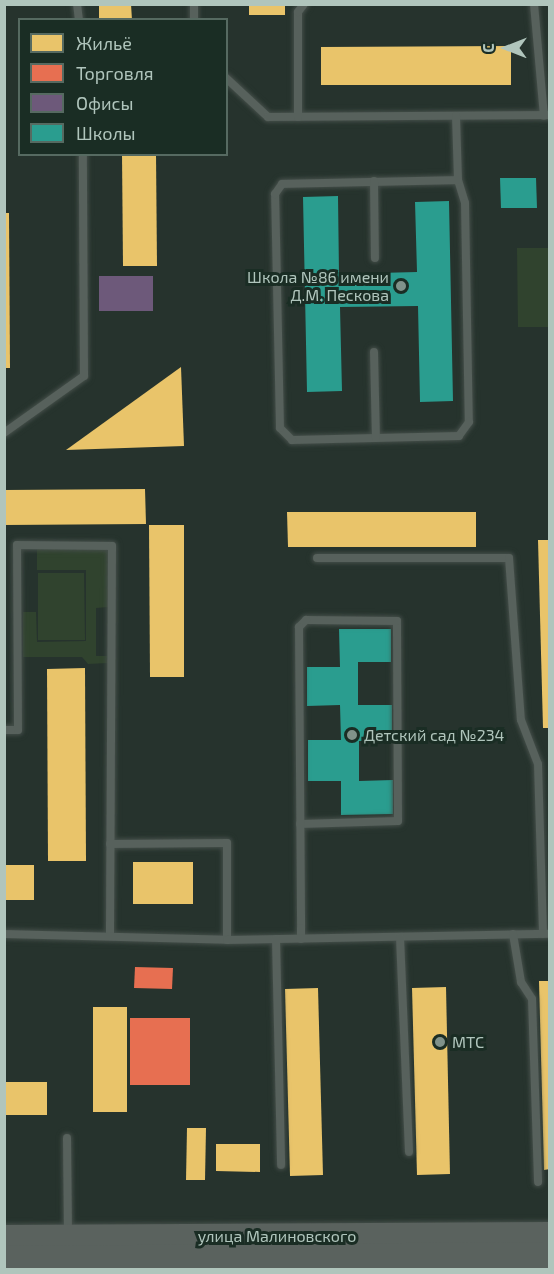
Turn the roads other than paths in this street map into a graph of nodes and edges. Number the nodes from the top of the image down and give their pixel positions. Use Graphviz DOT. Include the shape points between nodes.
graph roads {
  1 [pos="304,4"];
  2 [pos="534,4"];
  3 [pos="228,80"];
  4 [pos="456,116"];
  5 [pos="547,116"];
  6 [pos="298,117"];
  7 [pos="83,156"];
  8 [pos="458,180"];
  9 [pos="374,182"];
  10 [pos="375,258"];
  11 [pos="374,352"];
  12 [pos="4,433"];
  13 [pos="376,438"];
  14 [pos="317,558"];
  15 [pos="4,730"];
  16 [pos="300,825"];
  17 [pos="110,844"];
  18 [pos="4,934"];
  19 [pos="110,934"];
  20 [pos="513,934"];
  21 [pos="546,934"];
  22 [pos="400,937"];
  23 [pos="276,939"];
  24 [pos="301,939"];
  25 [pos="227,940"];
  26 [pos="67,1138"];
  27 [pos="408,1152"];
  28 [pos="281,1165"];
  29 [pos="538,1182"];
  30 [pos="549,1234"];
  31 [pos="4,1238"];
  32 [pos="68,1238"];
  33 [pos="549,1255"];
  34 [pos="4,1259"];
  35 [pos="198,1263"];
  1 -- 6 [label="lane" via="298,12"];
  2 -- 5 [label="lane"];
  3 -- 6 [label="lane" via="268,117"];
  4 -- 5 [label="lane"];
  4 -- 6 [label="lane"];
  4 -- 8 [label="lane"];
  7 -- 12 [label="lane" via="84,376"];
  8 -- 9 [label="lane"];
  8 -- 13 [label="lane" via="465,203 469,422 459,436"];
  9 -- 10 [label="lane"];
  9 -- 13 [label="lane" via="282,184 275,194 280,428 292,440"];
  11 -- 13 [label="lane"];
  14 -- 21 [label="lane" via="509,558 521,720 538,764"];
  15 -- 17 [label="lane" via="18,730 17,545 112,546"];
  16 -- 16 [label="lane" via="398,821 397,621 301,622"];
  16 -- 24 [label="lane"];
  17 -- 19 [label="lane"];
  17 -- 25 [label="lane" via="227,843"];
  18 -- 19 [label="lane"];
  19 -- 25 [label="lane"];
  20 -- 21 [label="lane"];
  20 -- 22 [label="lane"];
  20 -- 29 [label="lane" via="520,982 532,999"];
  22 -- 24 [label="lane"];
  22 -- 27 [label="lane"];
  23 -- 24 [label="lane"];
  23 -- 25 [label="lane"];
  23 -- 28 [label="lane"];
  26 -- 32 [label="lane"];
  30 -- 32 [label="highway, улица Малиновского"];
  31 -- 32 [label="highway, улица Малиновского"];
  33 -- 35 [label="highway, улица Малиновского"];
  34 -- 35 [label="highway, улица Малиновского"];
}
